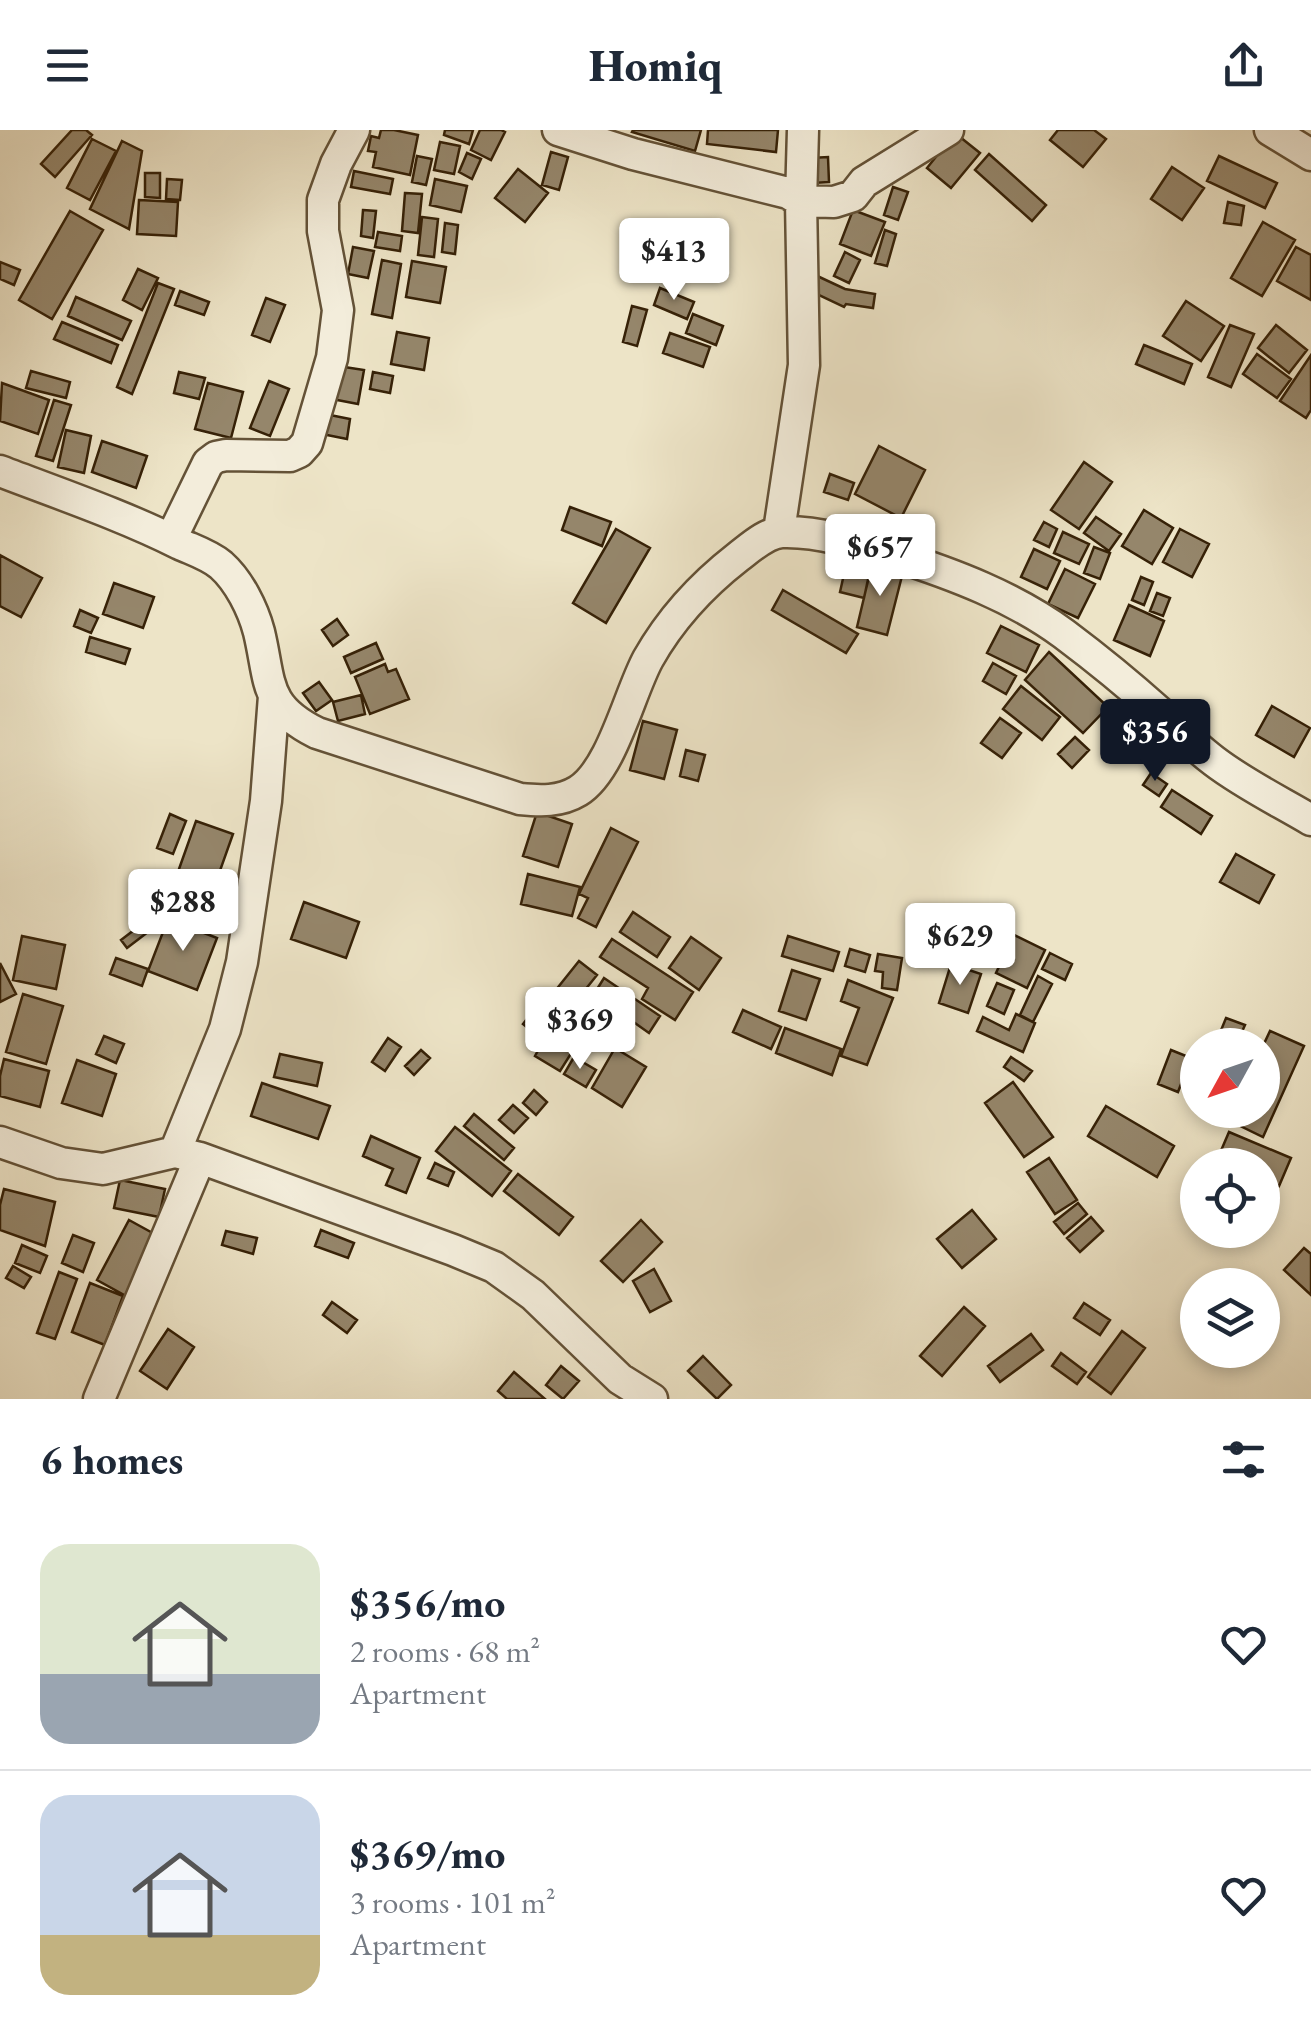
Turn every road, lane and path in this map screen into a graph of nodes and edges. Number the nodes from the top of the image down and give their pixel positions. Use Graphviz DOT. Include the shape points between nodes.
graph roads {
  1 [pos="354,130"];
  2 [pos="558,130"];
  3 [pos="803,130"];
  4 [pos="948,130"];
  5 [pos="1270,130"];
  6 [pos="1311,155"];
  7 [pos="801,201"];
  8 [pos="0,471"];
  9 [pos="779,531"];
  10 [pos="171,539"];
  11 [pos="274,696"];
  12 [pos="1311,820"];
  13 [pos="0,1142"];
  14 [pos="188,1155"];
  15 [pos="99,1399"];
  16 [pos="652,1399"];
  1 -- 10 [label="street" via="323,200 338,310 332,358 307,443 290,456 226,455 208,462"];
  2 -- 7 [label="street"];
  3 -- 7 [label="street"];
  4 -- 7 [label="street" via="852,196"];
  5 -- 6 [label="street"];
  7 -- 9 [label="street" via="804,365"];
  8 -- 10 [label="street"];
  9 -- 11 [label="street" via="731,562 670,625 593,778 577,792 547,802 520,800 317,733"];
  9 -- 12 [label="street" via="851,542 918,563 1025,610 1063,633 1212,760"];
  10 -- 11 [label="street" via="220,565 238,586 258,631"];
  11 -- 14 [label="street" via="242,962"];
  13 -- 14 [label="street" via="104,1169"];
  14 -- 15 [label="street"];
  14 -- 16 [label="street" via="494,1268 534,1295 620,1379"];
}
